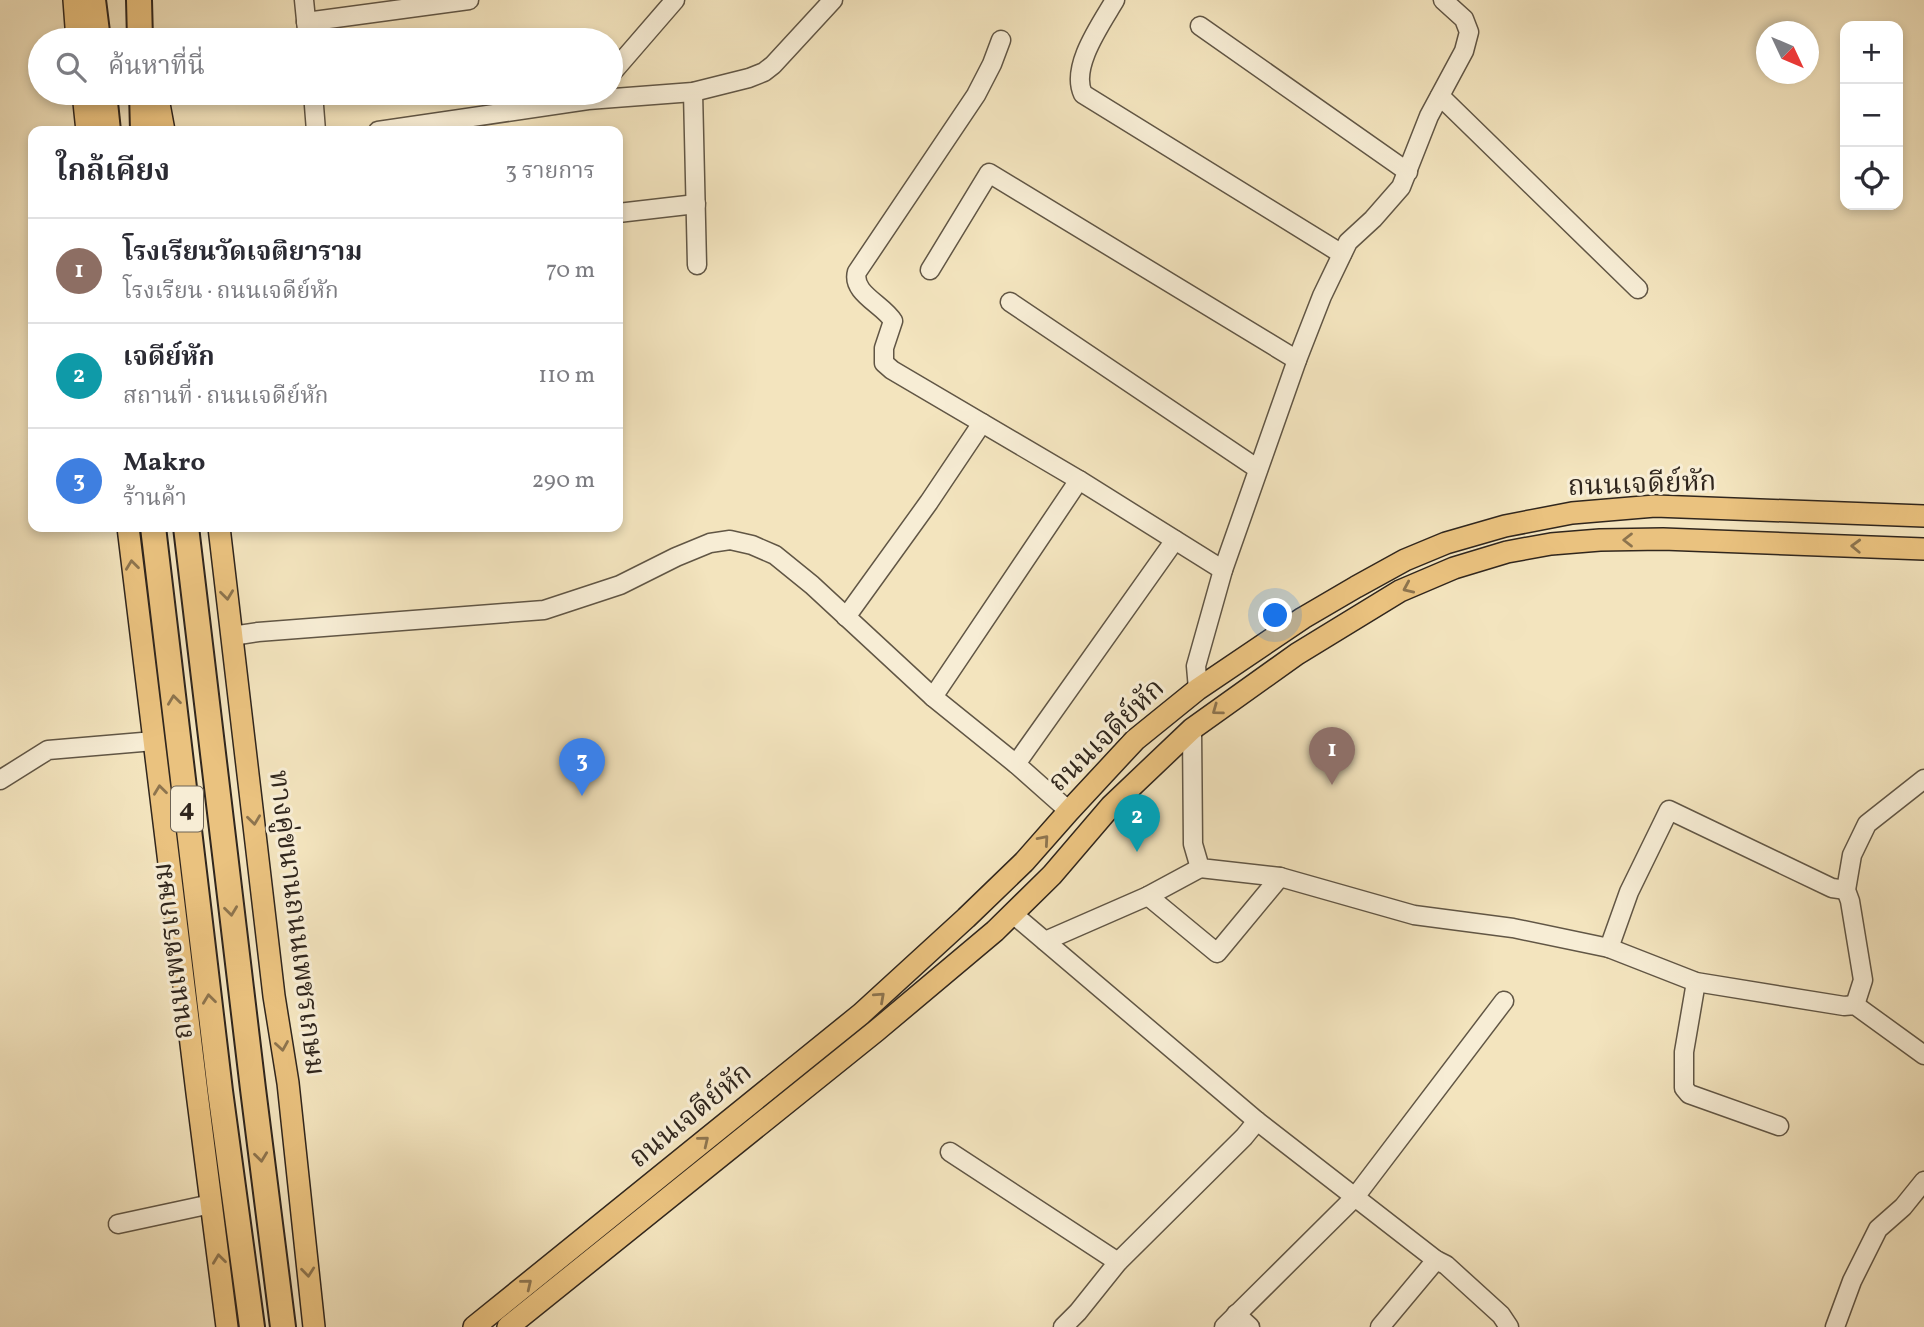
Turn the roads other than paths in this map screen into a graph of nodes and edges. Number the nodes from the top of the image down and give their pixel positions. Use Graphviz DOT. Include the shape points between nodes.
graph roads {
  1 [pos="74,0"];
  2 [pos="93,0"];
  3 [pos="139,0"];
  4 [pos="304,0"];
  5 [pos="469,0"];
  6 [pos="675,0"];
  7 [pos="832,0"];
  8 [pos="1115,0"];
  9 [pos="1443,0"];
  10 [pos="306,22"];
  11 [pos="1200,26"];
  12 [pos="76,28"];
  13 [pos="96,28"];
  14 [pos="140,28"];
  15 [pos="145,28"];
  16 [pos="307,28"];
  17 [pos="1001,40"];
  18 [pos="623,60"];
  19 [pos="693,92"];
  20 [pos="623,95"];
  21 [pos="1440,96"];
  22 [pos="84,105"];
  23 [pos="105,105"];
  24 [pos="142,105"];
  25 [pos="159,105"];
  26 [pos="314,105"];
  27 [pos="562,105"];
  28 [pos="497,123"];
  29 [pos="86,126"];
  30 [pos="107,126"];
  31 [pos="143,126"];
  32 [pos="163,126"];
  33 [pos="316,126"];
  34 [pos="452,126"];
  35 [pos="1408,172"];
  36 [pos="696,204"];
  37 [pos="623,212"];
  38 [pos="1342,254"];
  39 [pos="697,265"];
  40 [pos="930,270"];
  41 [pos="1638,289"];
  42 [pos="1010,302"];
  43 [pos="1297,360"];
  44 [pos="982,423"];
  45 [pos="1258,469"];
  46 [pos="1079,480"];
  47 [pos="1924,516"];
  48 [pos="129,532"];
  49 [pos="154,532"];
  50 [pos="187,532"];
  51 [pos="220,532"];
  52 [pos="1175,540"];
  53 [pos="1924,549"];
  54 [pos="1223,570"];
  55 [pos="846,617"];
  56 [pos="232,636"];
  57 [pos="1198,689"];
  58 [pos="933,697"];
  59 [pos="1192,729"];
  60 [pos="154,741"];
  61 [pos="1016,764"];
  62 [pos="1924,779"];
  63 [pos="0,780"];
  64 [pos="1069,811"];
  65 [pos="1200,868"];
  66 [pos="1280,877"];
  67 [pos="1846,890"];
  68 [pos="1147,896"];
  69 [pos="1013,914"];
  70 [pos="1045,941"];
  71 [pos="1609,948"];
  72 [pos="1696,982"];
  73 [pos="1504,1001"];
  74 [pos="1855,1005"];
  75 [pos="1924,1055"];
  76 [pos="1257,1121"];
  77 [pos="1779,1126"];
  78 [pos="950,1152"];
  79 [pos="1924,1181"];
  80 [pos="1355,1197"];
  81 [pos="211,1204"];
  82 [pos="118,1224"];
  83 [pos="1436,1260"];
  84 [pos="1118,1262"];
  85 [pos="1230,1321"];
  86 [pos="228,1327"];
  87 [pos="251,1327"];
  88 [pos="283,1327"];
  89 [pos="314,1327"];
  90 [pos="474,1327"];
  91 [pos="508,1327"];
  92 [pos="1063,1327"];
  93 [pos="1250,1327"];
  94 [pos="1380,1327"];
  95 [pos="1509,1327"];
  96 [pos="1835,1327"];
  1 -- 12 [label="main road"];
  2 -- 13 [label="highway"];
  3 -- 14 [label="highway"];
  3 -- 15 [label="main road"];
  4 -- 10 [label="street"];
  5 -- 10 [label="street"];
  6 -- 18 [label="street"];
  7 -- 19 [label="street" via="764,72"];
  8 -- 38 [label="street" via="1084,55 1078,85 1083,94"];
  9 -- 21 [label="street" via="1464,19 1469,32"];
  10 -- 16 [label="street"];
  11 -- 35 [label="street"];
  17 -- 44 [label="street" via="976,95 855,278 893,321 884,363"];
  19 -- 20 [label="street"];
  19 -- 36 [label="street"];
  21 -- 35 [label="street"];
  21 -- 41 [label="street"];
  22 -- 29 [label="main road"];
  23 -- 30 [label="highway"];
  24 -- 31 [label="highway"];
  25 -- 32 [label="main road"];
  26 -- 33 [label="street"];
  27 -- 28 [label="street"];
  28 -- 34 [label="street"];
  35 -- 38 [label="street" via="1394,197 1348,242"];
  36 -- 37 [label="street"];
  36 -- 39 [label="street"];
  38 -- 43 [label="street"];
  40 -- 43 [label="street" via="989,173"];
  42 -- 45 [label="street"];
  43 -- 45 [label="street"];
  44 -- 46 [label="street"];
  44 -- 55 [label="street"];
  45 -- 54 [label="street"];
  46 -- 52 [label="street"];
  46 -- 58 [label="street"];
  47 -- 57 [label="main road, ถนนเจดีย์หัก" via="1656,506 1572,513 1505,526 1405,561 1303,618"];
  60 -- 48 [label="main road, 4, one-way"];
  87 -- 49 [label="highway, ถนนเพชรเกษม / 4, one-way"];
  50 -- 88 [label="highway, 4, one-way"];
  51 -- 56 [label="main road, ทางคู่ขนานถนนเพชรเกษม, one-way"];
  52 -- 54 [label="street"];
  52 -- 61 [label="street"];
  53 -- 59 [label="main road, ถนนเจดีย์หัก, one-way" via="1663,539 1551,544 1507,552 1400,591 1297,654"];
  54 -- 57 [label="street" via="1196,666"];
  55 -- 56 [label="street" via="775,555 730,540 710,543 620,585 544,610"];
  55 -- 58 [label="street"];
  56 -- 89 [label="main road, ทางคู่ขนานถนนเพชรเกษม, one-way"];
  57 -- 64 [label="main road, ถนนเจดีย์หัก" via="1135,740"];
  58 -- 61 [label="street"];
  59 -- 65 [label="street" via="1193,844"];
  59 -- 69 [label="main road, ถนนเจดีย์หัก" via="1111,806"];
  60 -- 63 [label="street" via="48,750"];
  81 -- 60 [label="main road, 4, one-way"];
  61 -- 64 [label="street"];
  62 -- 67 [label="street" via="1867,824 1852,855"];
  90 -- 64 [label="main road, ถนนเจดีย์หัก, one-way" via="861,1014 1024,862"];
  65 -- 66 [label="street"];
  65 -- 68 [label="street"];
  66 -- 68 [label="street" via="1217,953"];
  66 -- 71 [label="street" via="1413,915 1513,928"];
  67 -- 71 [label="street" via="1832,888 1669,810 1629,891"];
  67 -- 74 [label="street" via="1863,980"];
  68 -- 70 [label="street"];
  69 -- 70 [label="street"];
  69 -- 91 [label="main road, ถนนเจดีย์หัก" via="876,1031"];
  70 -- 76 [label="street"];
  71 -- 72 [label="street"];
  72 -- 74 [label="street"];
  72 -- 77 [label="street" via="1684,1052 1684,1088 1689,1094"];
  73 -- 80 [label="street"];
  74 -- 75 [label="street"];
  76 -- 80 [label="street"];
  76 -- 84 [label="street"];
  78 -- 84 [label="street"];
  79 -- 96 [label="street" via="1878,1229"];
  80 -- 83 [label="street"];
  80 -- 85 [label="street"];
  81 -- 82 [label="street"];
  86 -- 81 [label="main road, 4, one-way"];
  83 -- 94 [label="street"];
  83 -- 95 [label="street"];
  84 -- 92 [label="street"];
  85 -- 93 [label="street"];
}
